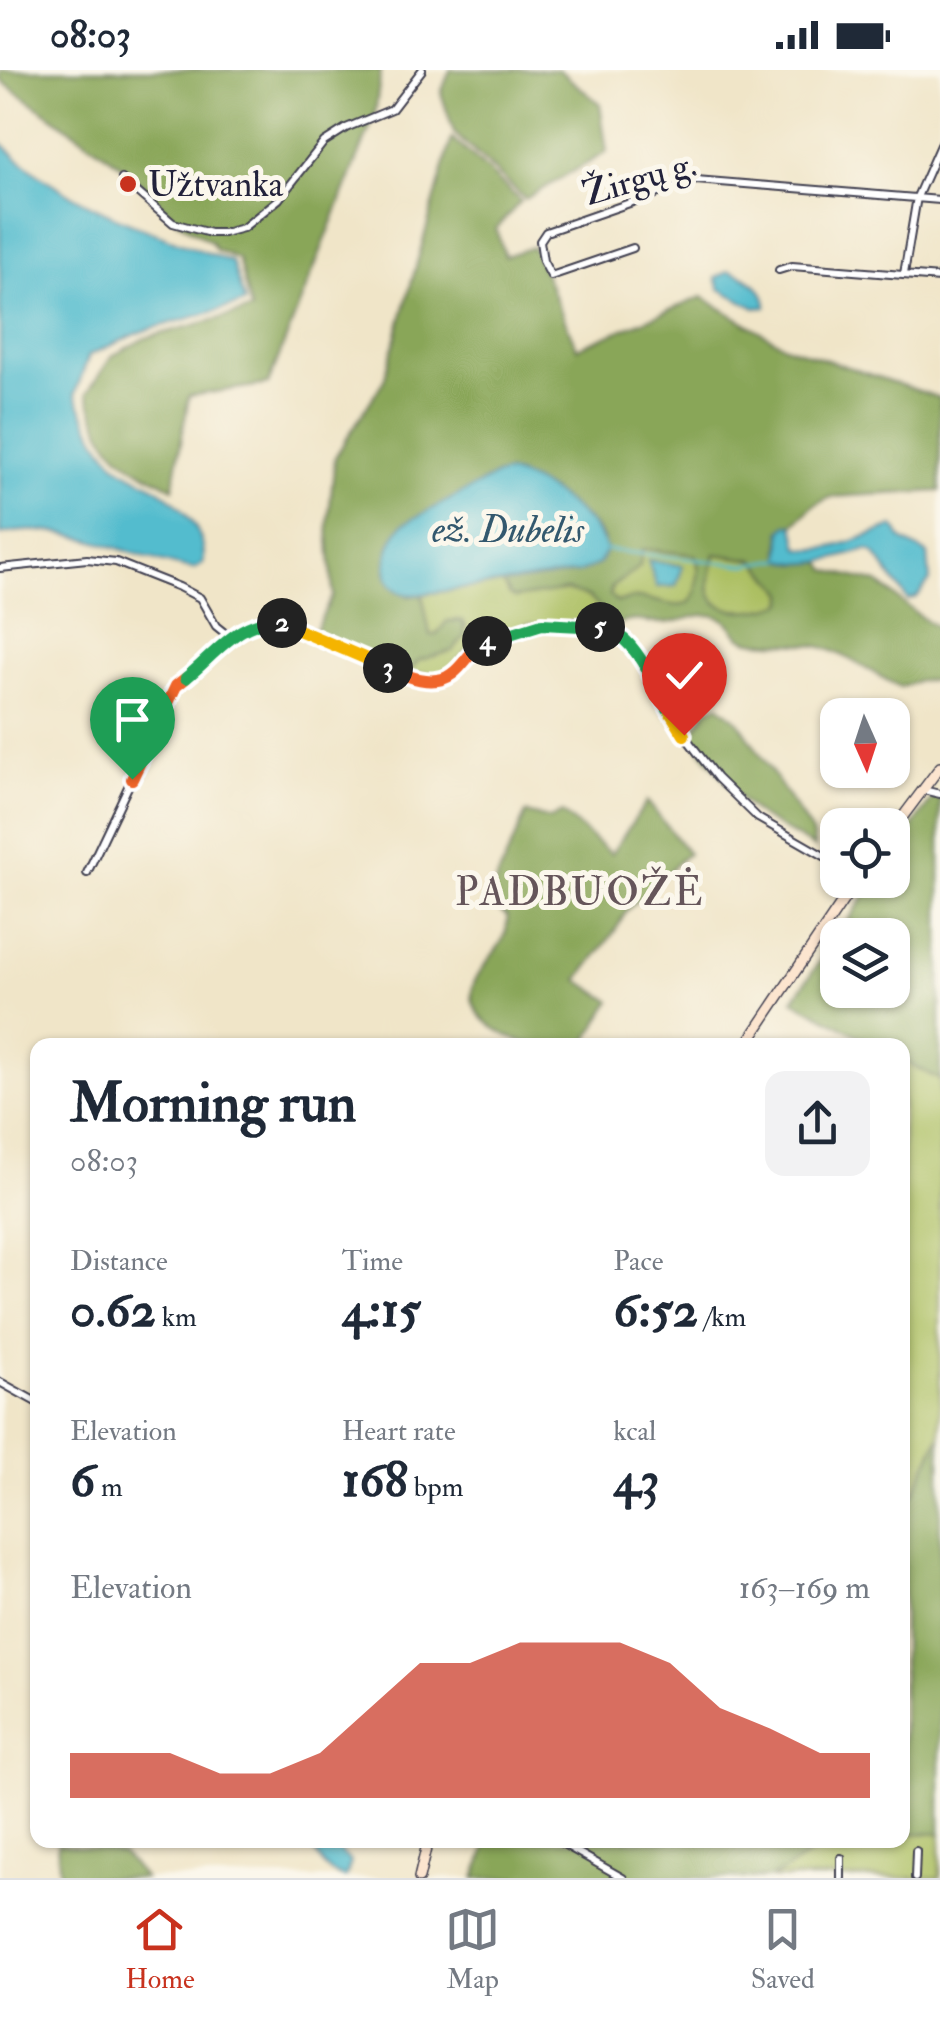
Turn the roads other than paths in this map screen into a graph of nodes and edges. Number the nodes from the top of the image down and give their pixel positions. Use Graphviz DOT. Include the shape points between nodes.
graph roads {
  1 [pos="422,70"];
  2 [pos="940,145"];
  3 [pos="122,178"];
  4 [pos="916,197"];
  5 [pos="940,200"];
  6 [pos="633,248"];
  7 [pos="779,270"];
  8 [pos="904,274"];
  9 [pos="940,278"];
  10 [pos="0,568"];
  11 [pos="231,638"];
  12 [pos="940,767"];
  13 [pos="922,790"];
  14 [pos="940,794"];
  15 [pos="908,808"];
  16 [pos="820,854"];
  17 [pos="87,872"];
  18 [pos="845,898"];
  19 [pos="751,1038"];
  20 [pos="0,1382"];
  21 [pos="30,1399"];
  22 [pos="426,1848"];
  23 [pos="570,1848"];
  24 [pos="916,1851"];
  25 [pos="841,1858"];
  26 [pos="419,1878"];
  27 [pos="623,1878"];
  28 [pos="840,1878"];
  29 [pos="916,1878"];
  1 -- 3 [label="street" via="392,110 324,142 279,199 244,228 224,234 173,224"];
  2 -- 4 [label="street"];
  4 -- 5 [label="street, Žirgų g."];
  4 -- 6 [label="street, Žirgų g." via="696,180 546,232 540,241 550,276"];
  4 -- 8 [label="street"];
  7 -- 8 [label="street"];
  8 -- 9 [label="street"];
  10 -- 11 [label="street" via="116,562 200,598"];
  11 -- 16 [label="street" via="254,623 279,621 414,679 440,679 475,647 526,626 610,628 638,652 684,735 742,804"];
  11 -- 17 [label="street" via="176,686"];
  12 -- 13 [label="main road"];
  13 -- 14 [label="street"];
  13 -- 15 [label="main road"];
  18 -- 19 [label="main road"];
  20 -- 21 [label="street"];
  22 -- 26 [label="main road"];
  23 -- 27 [label="street"];
  24 -- 29 [label="street"];
  25 -- 28 [label="street"];
}
